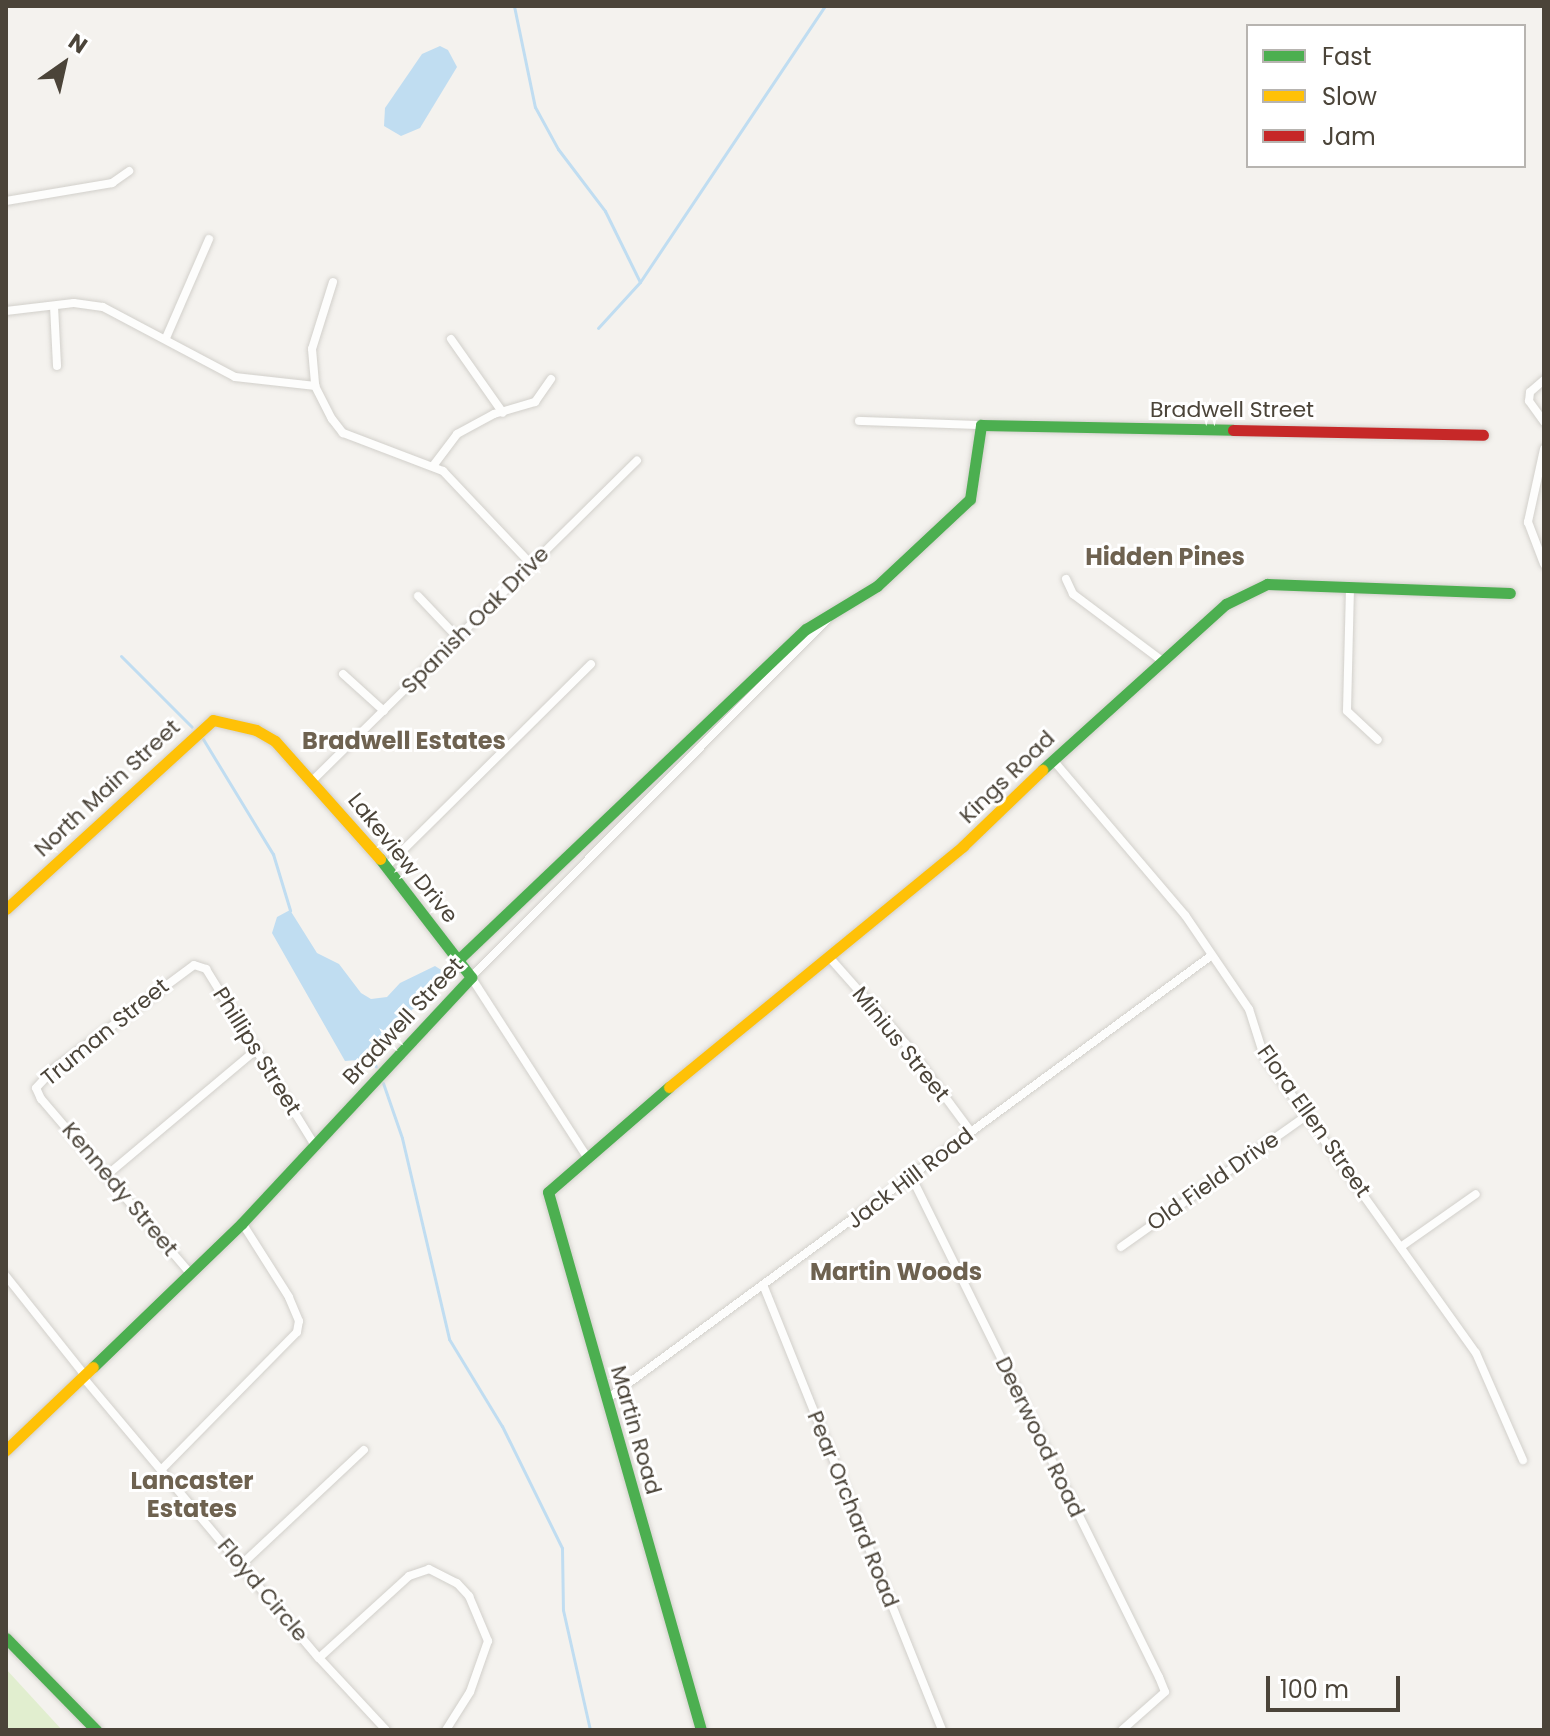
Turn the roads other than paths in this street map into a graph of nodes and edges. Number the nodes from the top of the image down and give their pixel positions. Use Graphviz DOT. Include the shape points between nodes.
graph roads {
  1 [pos="129,171"];
  2 [pos="6,201"];
  3 [pos="209,239"];
  4 [pos="333,282"];
  5 [pos="54,306"];
  6 [pos="6,311"];
  7 [pos="166,338"];
  8 [pos="451,339"];
  9 [pos="57,366"];
  10 [pos="551,379"];
  11 [pos="1544,380"];
  12 [pos="315,386"];
  13 [pos="503,413"];
  14 [pos="859,421"];
  15 [pos="1544,422"];
  16 [pos="981,425"];
  17 [pos="1483,435"];
  18 [pos="1544,449"];
  19 [pos="637,460"];
  20 [pos="433,466"];
  21 [pos="531,564"];
  22 [pos="1544,564"];
  23 [pos="1066,579"];
  24 [pos="1350,588"];
  25 [pos="1510,593"];
  26 [pos="418,596"];
  27 [pos="828,619"];
  28 [pos="457,637"];
  29 [pos="1161,660"];
  30 [pos="591,664"];
  31 [pos="343,674"];
  32 [pos="384,711"];
  33 [pos="200,730"];
  34 [pos="1378,740"];
  35 [pos="1053,760"];
  36 [pos="313,780"];
  37 [pos="387,866"];
  38 [pos="6,909"];
  39 [pos="1212,955"];
  40 [pos="829,957"];
  41 [pos="458,960"];
  42 [pos="194,965"];
  43 [pos="471,977"];
  44 [pos="256,1050"];
  45 [pos="49,1108"];
  46 [pos="1306,1116"];
  47 [pos="971,1132"];
  48 [pos="314,1144"];
  49 [pos="587,1157"];
  50 [pos="107,1175"];
  51 [pos="912,1178"];
  52 [pos="1476,1194"];
  53 [pos="242,1223"];
  54 [pos="1402,1246"];
  55 [pos="1121,1247"];
  56 [pos="189,1272"];
  57 [pos="6,1276"];
  58 [pos="764,1287"];
  59 [pos="83,1375"];
  60 [pos="607,1399"];
  61 [pos="6,1450"];
  62 [pos="364,1450"];
  63 [pos="1523,1460"];
  64 [pos="162,1469"];
  65 [pos="242,1564"];
  66 [pos="6,1638"];
  67 [pos="319,1658"];
  68 [pos="697,1728"];
  69 [pos="96,1730"];
  70 [pos="386,1730"];
  71 [pos="446,1730"];
  72 [pos="942,1730"];
  73 [pos="1122,1730"];
  1 -- 2 [label="street" via="112,183"];
  3 -- 7 [label="street"];
  4 -- 12 [label="street" via="314,329"];
  5 -- 6 [label="street"];
  5 -- 7 [label="street" via="103,307"];
  5 -- 9 [label="street"];
  7 -- 12 [label="street" via="205,365 235,377"];
  8 -- 13 [label="street"];
  10 -- 13 [label="street" via="535,402"];
  11 -- 15 [label="street" via="1530,392 1529,401"];
  12 -- 20 [label="street" via="320,403 343,433"];
  13 -- 20 [label="street" via="457,434"];
  14 -- 16 [label="street, Bradwell Street"];
  16 -- 17 [label="street, Bradwell Street"];
  16 -- 27 [label="street, Bradwell Street" via="970,499 894,572"];
  18 -- 22 [label="street" via="1528,522"];
  19 -- 21 [label="street, Spanish Oak Drive"];
  20 -- 21 [label="street"];
  21 -- 28 [label="street, Spanish Oak Drive"];
  23 -- 29 [label="street" via="1073,594"];
  24 -- 25 [label="street, Kings Road"];
  24 -- 29 [label="street, Kings Road" via="1254,588 1226,604"];
  24 -- 34 [label="street" via="1347,711"];
  26 -- 28 [label="street"];
  27 -- 41 [label="street, Bradwell Street" via="806,629"];
  27 -- 43 [label="street, Bradwell Street"];
  28 -- 32 [label="street, Spanish Oak Drive"];
  29 -- 35 [label="street, Kings Road"];
  30 -- 37 [label="street"];
  31 -- 32 [label="street"];
  32 -- 36 [label="street, Spanish Oak Drive"];
  33 -- 36 [label="street, Lakeview Drive" via="213,720 256,730 275,741"];
  33 -- 38 [label="street, North Main Street"];
  35 -- 39 [label="street, Flora Ellen Street" via="1185,915"];
  35 -- 40 [label="street, Kings Road" via="963,846"];
  36 -- 37 [label="street, Lakeview Drive"];
  37 -- 41 [label="street, Lakeview Drive"];
  39 -- 46 [label="street, Flora Ellen Street" via="1249,1009 1264,1056"];
  39 -- 47 [label="street, Jack Hill Road"];
  40 -- 47 [label="street, Minius Street" via="906,1044"];
  40 -- 49 [label="street, Kings Road"];
  41 -- 43 [label="street, Lakeview Drive"];
  42 -- 44 [label="street, Phillips Street" via="206,969"];
  42 -- 45 [label="street, Truman Street" via="54,1069 36,1088"];
  43 -- 48 [label="street, Bradwell Street"];
  43 -- 49 [label="street, Lakeview Drive"];
  44 -- 48 [label="street, Phillips Street"];
  44 -- 50 [label="street"];
  45 -- 50 [label="street, Kennedy Street"];
  46 -- 54 [label="street, Flora Ellen Street"];
  46 -- 55 [label="street, Old Field Drive"];
  47 -- 51 [label="street, Jack Hill Road"];
  48 -- 53 [label="street, Bradwell Street"];
  49 -- 60 [label="street, Martin Road" via="548,1192"];
  50 -- 56 [label="street, Kennedy Street"];
  51 -- 58 [label="street, Jack Hill Road"];
  51 -- 73 [label="street, Deerwood Road" via="1159,1677 1161,1696"];
  52 -- 54 [label="street"];
  53 -- 56 [label="street, Bradwell Street"];
  53 -- 64 [label="street" via="289,1297 299,1321 297,1332"];
  54 -- 63 [label="street, Flora Ellen Street" via="1476,1353"];
  56 -- 59 [label="street, Bradwell Street"];
  57 -- 59 [label="street, Floyd Circle"];
  58 -- 60 [label="street, Jack Hill Road"];
  58 -- 72 [label="street, Pear Orchard Road"];
  59 -- 61 [label="street, Bradwell Street"];
  59 -- 64 [label="street, Floyd Circle"];
  60 -- 68 [label="street, Martin Road"];
  62 -- 65 [label="street"];
  64 -- 65 [label="street, Floyd Circle"];
  65 -- 67 [label="street, Floyd Circle"];
  66 -- 69 [label="street"];
  67 -- 70 [label="street, Floyd Circle"];
  67 -- 71 [label="street, Floyd Circle" via="409,1576 429,1569 442,1574 469,1596 488,1641 470,1692"];
}
